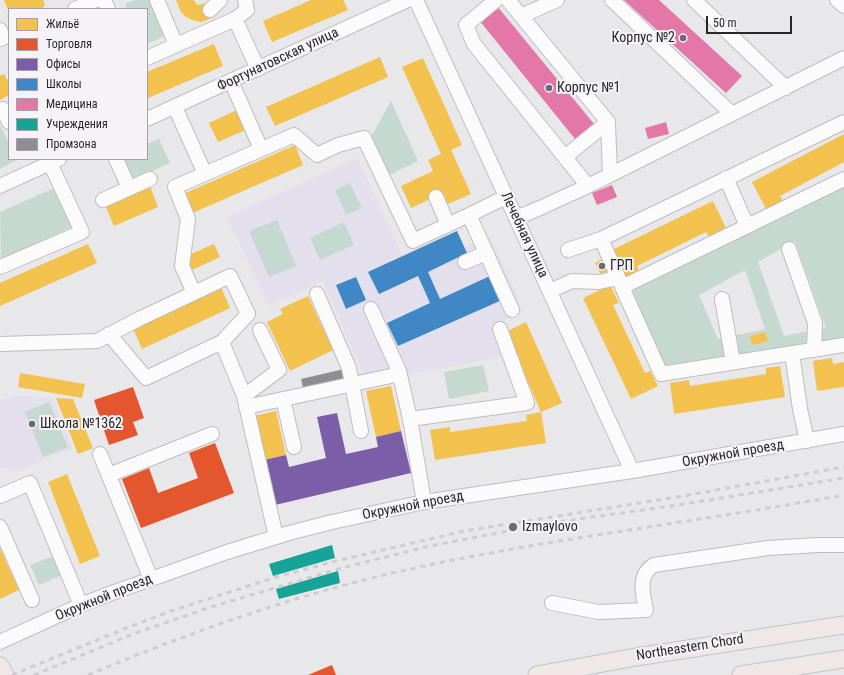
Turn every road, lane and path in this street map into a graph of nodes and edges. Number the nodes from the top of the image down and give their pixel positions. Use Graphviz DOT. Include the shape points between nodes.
graph roads {
  1 [pos="96,0"];
  2 [pos="156,0"];
  3 [pos="246,0"];
  4 [pos="408,0"];
  5 [pos="416,0"];
  6 [pos="496,0"];
  7 [pos="508,0"];
  8 [pos="557,0"];
  9 [pos="612,0"];
  10 [pos="694,0"];
  11 [pos="837,0"];
  12 [pos="844,6"];
  13 [pos="77,8"];
  14 [pos="520,16"];
  15 [pos="235,19"];
  16 [pos="0,30"];
  17 [pos="0,39"];
  18 [pos="176,45"];
  19 [pos="148,58"];
  20 [pos="844,58"];
  21 [pos="258,69"];
  22 [pos="231,81"];
  23 [pos="786,88"];
  24 [pos="175,107"];
  25 [pos="0,110"];
  26 [pos="732,114"];
  27 [pos="148,119"];
  28 [pos="8,120"];
  29 [pos="608,122"];
  30 [pos="844,122"];
  31 [pos="261,149"];
  32 [pos="564,157"];
  33 [pos="116,160"];
  34 [pos="54,161"];
  35 [pos="29,165"];
  36 [pos="205,174"];
  37 [pos="610,175"];
  38 [pos="150,178"];
  39 [pos="726,178"];
  40 [pos="844,179"];
  41 [pos="0,186"];
  42 [pos="588,186"];
  43 [pos="129,188"];
  44 [pos="436,197"];
  45 [pos="506,197"];
  46 [pos="103,200"];
  47 [pos="469,215"];
  48 [pos="516,218"];
  49 [pos="448,225"];
  50 [pos="747,226"];
  51 [pos="601,239"];
  52 [pos="789,249"];
  53 [pos="568,250"];
  54 [pos="486,253"];
  55 [pos="465,262"];
  56 [pos="0,267"];
  57 [pos="620,282"];
  58 [pos="550,291"];
  59 [pos="194,293"];
  60 [pos="317,294"];
  61 [pos="722,299"];
  62 [pos="371,309"];
  63 [pos="512,310"];
  64 [pos="500,329"];
  65 [pos="260,330"];
  66 [pos="109,334"];
  67 [pos="222,342"];
  68 [pos="0,344"];
  69 [pos="844,345"];
  70 [pos="814,350"];
  71 [pos="792,353"];
  72 [pos="733,362"];
  73 [pos="400,374"];
  74 [pos="352,385"];
  75 [pos="283,399"];
  76 [pos="245,401"];
  77 [pos="410,419"];
  78 [pos="361,431"];
  79 [pos="212,434"];
  80 [pos="844,434"];
  81 [pos="807,441"];
  82 [pos="294,447"];
  83 [pos="100,454"];
  84 [pos="632,471"];
  85 [pos="108,475"];
  86 [pos="0,496"];
  87 [pos="424,502"];
  88 [pos="0,527"];
  89 [pos="276,537"];
  90 [pos="844,545"];
  91 [pos="151,579"];
  92 [pos="32,600"];
  93 [pos="552,603"];
  94 [pos="81,605"];
  95 [pos="844,625"];
  96 [pos="0,642"];
  97 [pos="844,659"];
  98 [pos="0,666"];
  99 [pos="4,675"];
  100 [pos="538,675"];
  101 [pos="741,675"];
  1 -- 13 [label="street"];
  2 -- 18 [label="street"];
  3 -- 15 [label="street" via="247,10"];
  4 -- 21 [label="street, Фортунатовская улица"];
  5 -- 45 [label="street, Лечебная улица"];
  6 -- 32 [label="street" via="466,25 471,38"];
  7 -- 14 [label="street"];
  8 -- 14 [label="street"];
  9 -- 26 [label="street"];
  10 -- 23 [label="street"];
  11 -- 12 [label="street"];
  14 -- 29 [label="street"];
  15 -- 18 [label="street"];
  15 -- 21 [label="street"];
  16 -- 17 [label="street" via="3,38"];
  18 -- 19 [label="street"];
  20 -- 23 [label="street"];
  21 -- 22 [label="street, Фортунатовская улица"];
  22 -- 24 [label="street, Фортунатовская улица"];
  22 -- 31 [label="street"];
  23 -- 26 [label="street"];
  24 -- 27 [label="street, Фортунатовская улица"];
  24 -- 36 [label="street"];
  25 -- 28 [label="street" via="3,109"];
  26 -- 37 [label="street"];
  29 -- 32 [label="street"];
  29 -- 37 [label="street"];
  30 -- 39 [label="street"];
  31 -- 36 [label="street"];
  31 -- 49 [label="street" via="294,134 317,155 338,145 364,138 412,241"];
  32 -- 42 [label="street"];
  33 -- 43 [label="street"];
  34 -- 35 [label="street"];
  34 -- 56 [label="street" via="82,232"];
  35 -- 41 [label="street"];
  36 -- 59 [label="street" via="175,187 188,219 182,266"];
  37 -- 42 [label="street"];
  38 -- 43 [label="street"];
  39 -- 50 [label="street"];
  39 -- 51 [label="street"];
  40 -- 50 [label="street"];
  42 -- 48 [label="street"];
  43 -- 46 [label="street"];
  44 -- 49 [label="street"];
  45 -- 47 [label="street"];
  45 -- 48 [label="street, Лечебная улица"];
  47 -- 49 [label="street"];
  47 -- 54 [label="street"];
  48 -- 58 [label="street, Лечебная улица"];
  50 -- 57 [label="street"];
  51 -- 53 [label="street"];
  51 -- 57 [label="street"];
  52 -- 70 [label="street" via="815,323"];
  54 -- 55 [label="street"];
  54 -- 63 [label="street"];
  57 -- 58 [label="street" via="572,281"];
  57 -- 72 [label="street" via="661,374"];
  58 -- 84 [label="street, Лечебная улица"];
  59 -- 66 [label="street"];
  59 -- 67 [label="street" via="230,276 248,314"];
  60 -- 74 [label="street" via="349,368"];
  61 -- 72 [label="street"];
  62 -- 73 [label="street"];
  64 -- 77 [label="street" via="527,403"];
  65 -- 76 [label="street" via="279,370"];
  66 -- 67 [label="street" via="146,378"];
  66 -- 68 [label="street" via="97,340"];
  67 -- 76 [label="street"];
  69 -- 70 [label="street"];
  70 -- 71 [label="street"];
  71 -- 72 [label="street"];
  71 -- 81 [label="street"];
  73 -- 74 [label="street"];
  73 -- 77 [label="street"];
  74 -- 75 [label="street"];
  74 -- 78 [label="street"];
  75 -- 76 [label="street"];
  75 -- 82 [label="street"];
  76 -- 89 [label="street"];
  77 -- 87 [label="street"];
  79 -- 85 [label="street"];
  80 -- 81 [label="street, Окружной проезд"];
  81 -- 84 [label="street, Окружной проезд"];
  83 -- 85 [label="street"];
  84 -- 87 [label="street, Окружной проезд"];
  85 -- 91 [label="street"];
  86 -- 94 [label="street" via="30,483"];
  87 -- 89 [label="street, Окружной проезд"];
  88 -- 92 [label="street"];
  89 -- 91 [label="street, Окружной проезд"];
  90 -- 93 [label="street" via="768,548 654,565 644,575 642,588 646,610 599,612"];
  91 -- 94 [label="street, Окружной проезд"];
  94 -- 96 [label="street, Окружной проезд"];
  95 -- 100 [label="main road, Northeastern Chord"];
  97 -- 101 [label="main road"];
  98 -- 99 [label="main road"];
}
